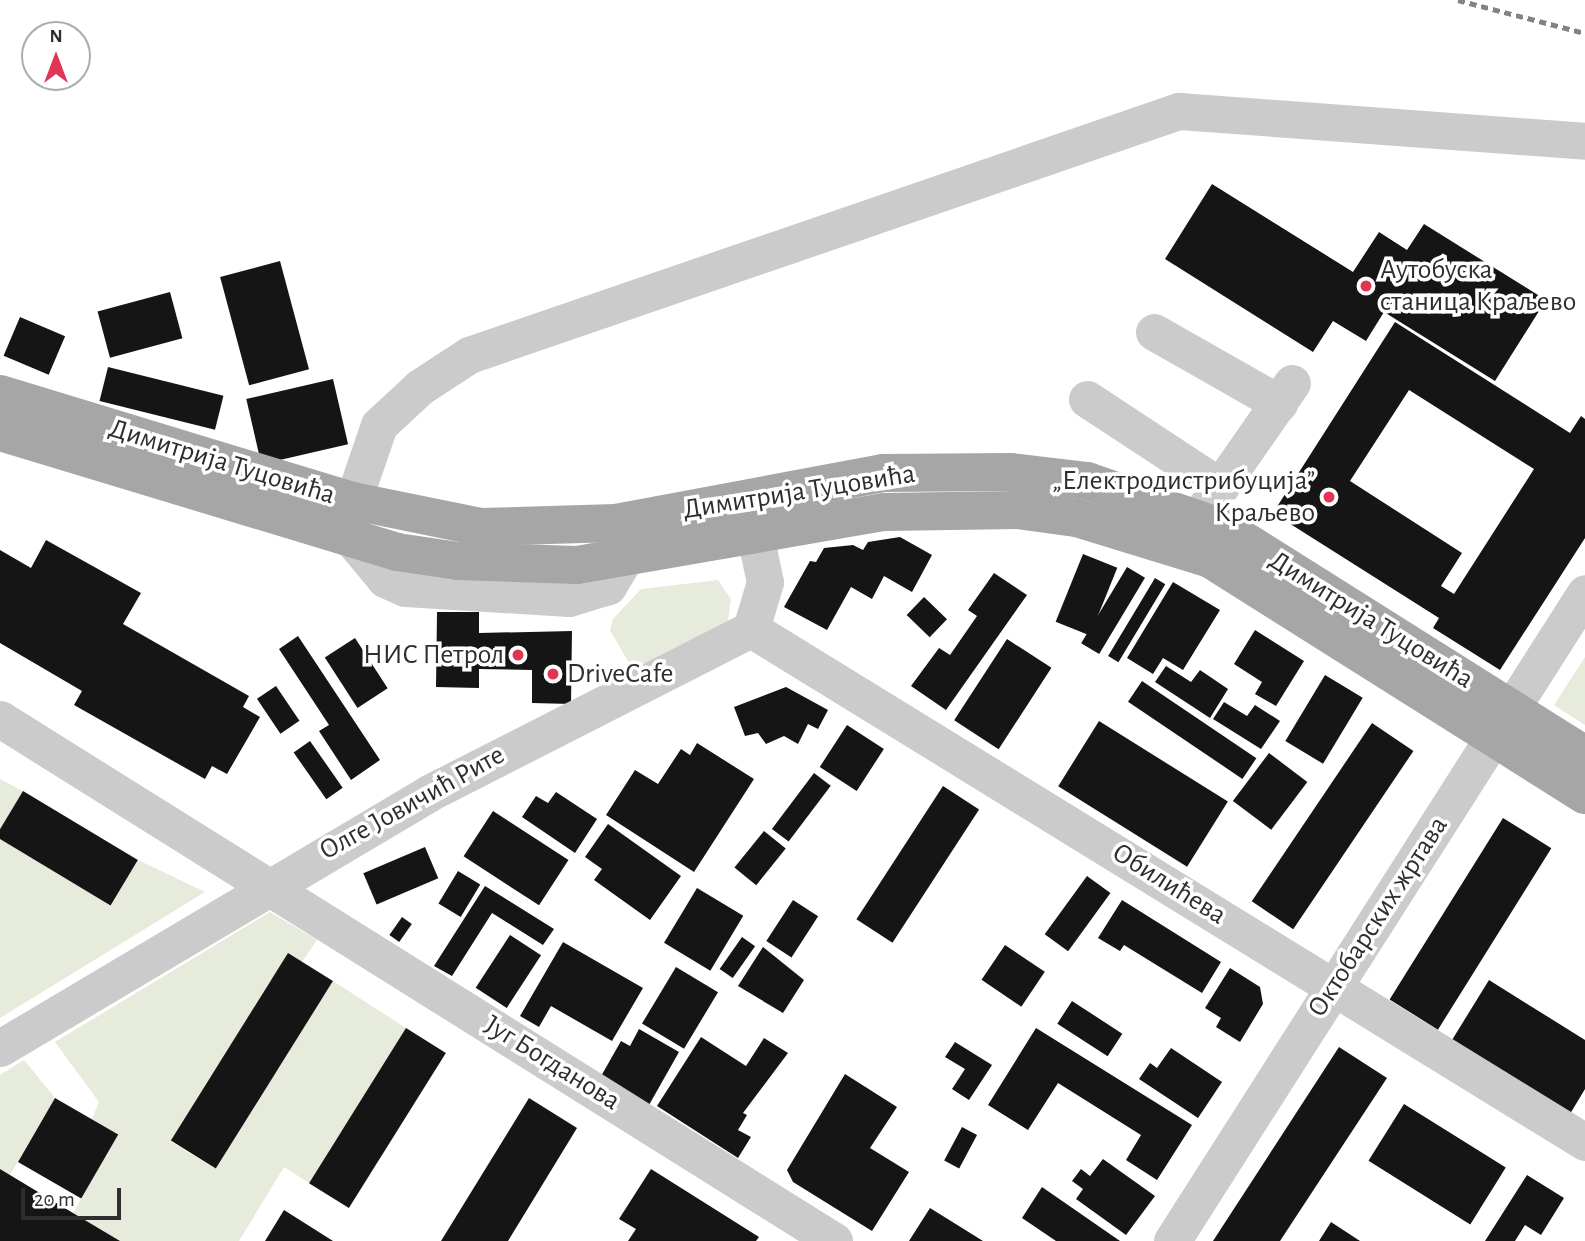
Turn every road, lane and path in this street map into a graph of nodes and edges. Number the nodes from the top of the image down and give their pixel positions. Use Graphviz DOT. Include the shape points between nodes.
graph roads {
  1 [pos="1585,141"];
  2 [pos="1154,332"];
  3 [pos="0,394"];
  4 [pos="1087,399"];
  5 [pos="0,432"];
  6 [pos="1221,487"];
  7 [pos="352,519"];
  8 [pos="1189,533"];
  9 [pos="755,535"];
  10 [pos="1585,593"];
  11 [pos="751,629"];
  12 [pos="0,719"];
  13 [pos="1505,724"];
  14 [pos="1585,755"];
  15 [pos="1585,795"];
  16 [pos="270,884"];
  17 [pos="1333,986"];
  18 [pos="0,1048"];
  19 [pos="1585,1142"];
  20 [pos="834,1241"];
  21 [pos="1172,1241"];
  1 -- 7 [label="street" via="1180,111 469,355 420,387 379,425"];
  2 -- 6 [label="street" via="1286,393"];
  3 -- 7 [label="main road, Димитрија Туцовића"];
  4 -- 6 [label="street"];
  5 -- 7 [label="main road, Димитрија Туцовића"];
  6 -- 8 [label="street"];
  7 -- 8 [label="main road, Димитрија Туцовића" via="575,528 832,481 943,470 1087,481"];
  7 -- 9 [label="main road, Димитрија Туцовића" via="397,552 492,564 577,565"];
  8 -- 9 [label="main road, Димитрија Туцовића" via="1017,510 884,512"];
  8 -- 13 [label="main road, Димитрија Туцовића" via="1226,529"];
  9 -- 11 [label="street" via="765,582"];
  10 -- 13 [label="street, Октобарских жртава"];
  11 -- 16 [label="street, Олге Јовичић Рите" via="506,750"];
  11 -- 17 [label="street, Обилићева"];
  12 -- 16 [label="street"];
  13 -- 14 [label="main road, Димитрија Туцовића"];
  13 -- 15 [label="main road, Димитрија Туцовића"];
  13 -- 17 [label="street, Октобарских жртава"];
  16 -- 18 [label="street, Олге Јовичић Рите"];
  16 -- 20 [label="street, Југ Богданова"];
  17 -- 19 [label="street, Обилићева"];
  17 -- 21 [label="street, Октобарских жртава"];
}
